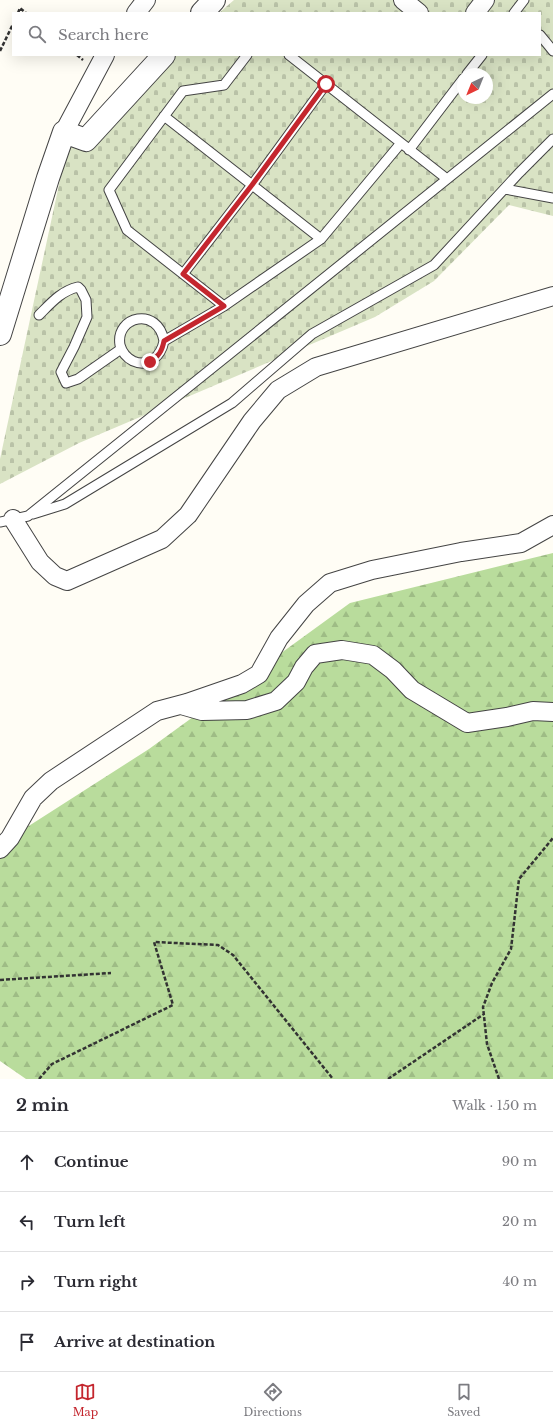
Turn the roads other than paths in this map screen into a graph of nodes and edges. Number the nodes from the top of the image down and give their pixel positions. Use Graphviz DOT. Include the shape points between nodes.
graph roads {
  1 [pos="146,0"];
  2 [pos="214,0"];
  3 [pos="403,0"];
  4 [pos="485,0"];
  5 [pos="137,12"];
  6 [pos="203,12"];
  7 [pos="418,12"];
  8 [pos="476,12"];
  9 [pos="541,35"];
  10 [pos="553,51"];
  11 [pos="104,56"];
  12 [pos="163,56"];
  13 [pos="246,56"];
  14 [pos="290,56"];
  15 [pos="481,56"];
  16 [pos="472,68"];
  17 [pos="326,84"];
  18 [pos="457,87"];
  19 [pos="553,94"];
  20 [pos="164,116"];
  21 [pos="64,132"];
  22 [pos="553,139"];
  23 [pos="400,143"];
  24 [pos="409,150"];
  25 [pos="447,179"];
  26 [pos="252,185"];
  27 [pos="504,189"];
  28 [pos="553,198"];
  29 [pos="321,239"];
  30 [pos="183,274"];
  31 [pos="553,296"];
  32 [pos="224,306"];
  33 [pos="39,315"];
  34 [pos="0,334"];
  35 [pos="164,341"];
  36 [pos="121,349"];
  37 [pos="14,519"];
  38 [pos="553,525"];
  39 [pos="181,705"];
  40 [pos="553,712"];
  41 [pos="0,849"];
  1 -- 5 [label="street"];
  2 -- 6 [label="street"];
  3 -- 7 [label="street"];
  4 -- 8 [label="street"];
  9 -- 10 [label="lane"];
  11 -- 21 [label="street"];
  12 -- 21 [label="street" via="86,140"];
  13 -- 20 [label="lane" via="224,84 183,91"];
  14 -- 17 [label="lane"];
  15 -- 16 [label="lane"];
  17 -- 23 [label="lane"];
  17 -- 26 [label="lane"];
  18 -- 24 [label="lane"];
  19 -- 25 [label="lane"];
  20 -- 26 [label="lane"];
  20 -- 30 [label="lane" via="109,190 127,230"];
  21 -- 34 [label="street"];
  22 -- 27 [label="lane"];
  23 -- 24 [label="lane"];
  23 -- 29 [label="lane"];
  24 -- 25 [label="lane"];
  25 -- 37 [label="lane"];
  26 -- 29 [label="lane"];
  26 -- 30 [label="lane"];
  27 -- 28 [label="lane"];
  27 -- 37 [label="lane" via="434,265 312,334 232,403 65,504"];
  29 -- 32 [label="lane"];
  30 -- 32 [label="lane"];
  31 -- 37 [label="street" via="316,367 278,390 252,422 188,515 162,539 67,581 55,576 40,562"];
  32 -- 35 [label="lane"];
  33 -- 36 [label="lane" via="60,295 71,289 78,287 86,300 87,318 61,372 66,383 78,379"];
  35 -- 36 [label="lane" via="162,350 150,362 133,361"];
  35 -- 36 [label="lane" via="158,325 142,318 126,325 121,332"];
  38 -- 39 [label="street" via="521,543 372,570 330,582 306,604 279,638 259,674 242,684"];
  39 -- 40 [label="street" via="202,711 247,710 276,701 296,682 315,654 342,650 373,655 393,670 412,690 467,723 533,711"];
  39 -- 41 [label="street" via="157,711 51,781 34,798 10,838"];
}
